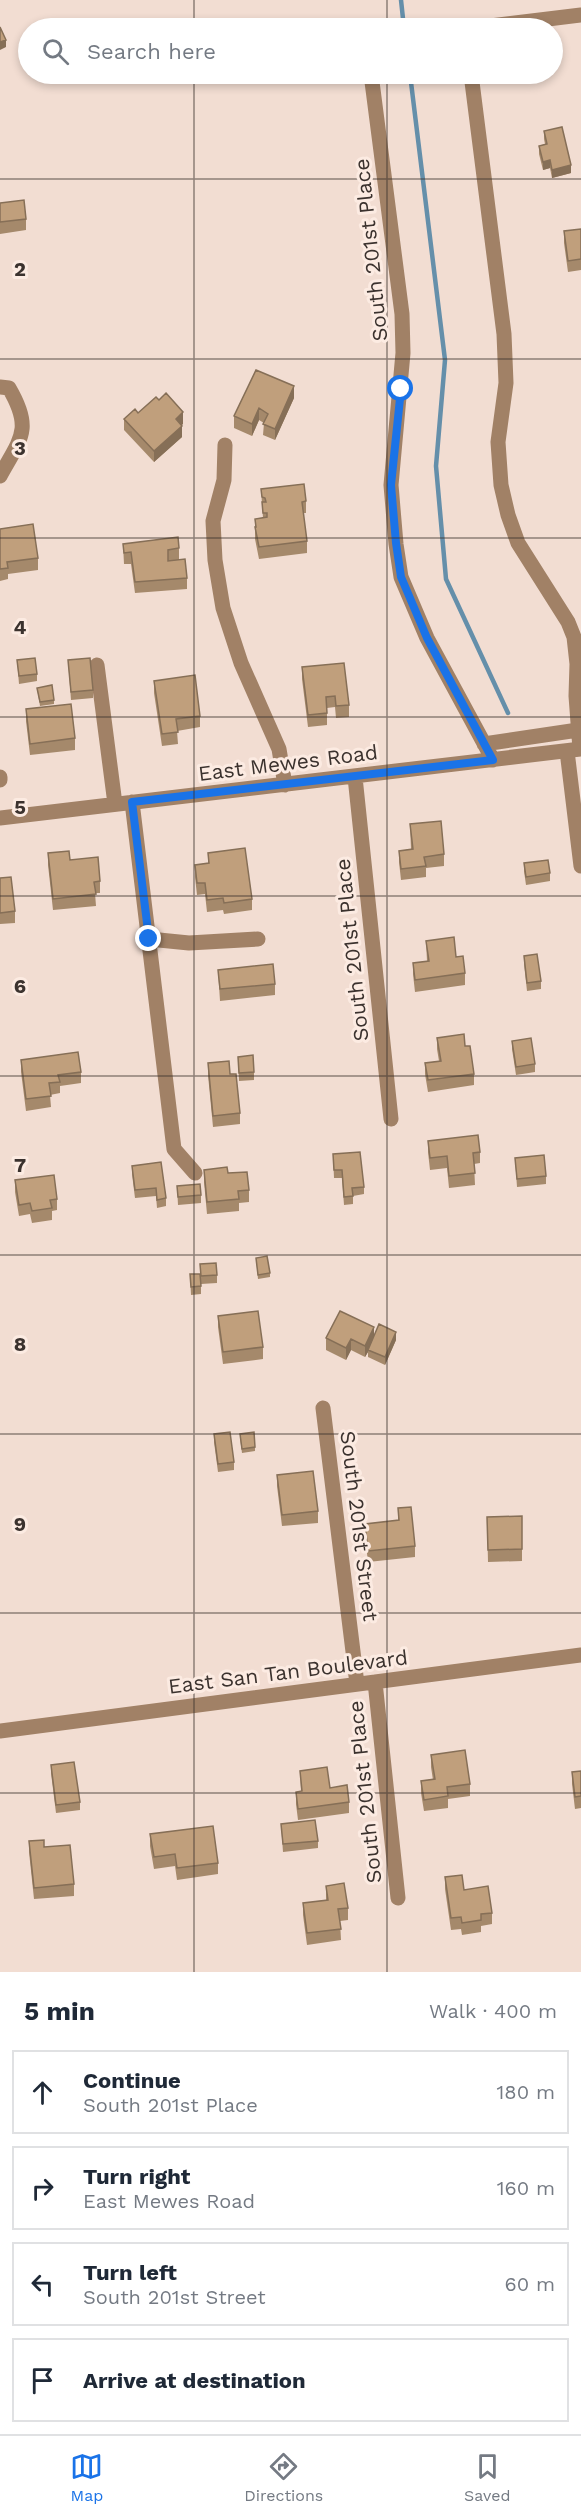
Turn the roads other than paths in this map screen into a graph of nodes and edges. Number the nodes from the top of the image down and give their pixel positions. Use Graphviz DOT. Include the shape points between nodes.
graph roads {
  1 [pos="581,15"];
  2 [pos="556,18"];
  3 [pos="372,84"];
  4 [pos="472,84"];
  5 [pos="0,387"];
  6 [pos="225,445"];
  7 [pos="0,476"];
  8 [pos="98,665"];
  9 [pos="578,730"];
  10 [pos="484,744"];
  11 [pos="576,750"];
  12 [pos="493,760"];
  13 [pos="355,777"];
  14 [pos="285,785"];
  15 [pos="132,802"];
  16 [pos="115,804"];
  17 [pos="0,818"];
  18 [pos="581,867"];
  19 [pos="149,939"];
  20 [pos="258,939"];
  21 [pos="391,1119"];
  22 [pos="195,1173"];
  23 [pos="323,1408"];
  24 [pos="581,1655"];
  25 [pos="375,1682"];
  26 [pos="357,1684"];
  27 [pos="0,1731"];
  28 [pos="398,1898"];
  1 -- 2 [label="street"];
  3 -- 10 [label="street, South 201st Place" via="402,314 404,353 391,485 401,577 427,638"];
  4 -- 9 [label="street" via="504,334 506,383 498,442 501,486 518,543 557,603 574,638"];
  5 -- 7 [label="street" via="9,388 20,408 24,432"];
  6 -- 14 [label="street" via="224,480 213,521 220,589 241,663 279,749"];
  8 -- 16 [label="street"];
  9 -- 10 [label="street"];
  9 -- 11 [label="street"];
  10 -- 12 [label="street, South 201st Place"];
  11 -- 12 [label="street, East Mewes Road"];
  11 -- 18 [label="street"];
  12 -- 13 [label="street, East Mewes Road"];
  13 -- 14 [label="street, East Mewes Road"];
  13 -- 21 [label="street, South 201st Place"];
  14 -- 15 [label="street, East Mewes Road"];
  15 -- 16 [label="street, East Mewes Road"];
  15 -- 19 [label="street"];
  16 -- 17 [label="street, East Mewes Road"];
  19 -- 20 [label="street" via="189,943"];
  19 -- 22 [label="street" via="174,1149"];
  23 -- 26 [label="street, South 201st Street"];
  24 -- 25 [label="street, East San Tan Boulevard"];
  25 -- 26 [label="street, East San Tan Boulevard"];
  25 -- 28 [label="street, South 201st Place"];
  26 -- 27 [label="street, East San Tan Boulevard"];
}
